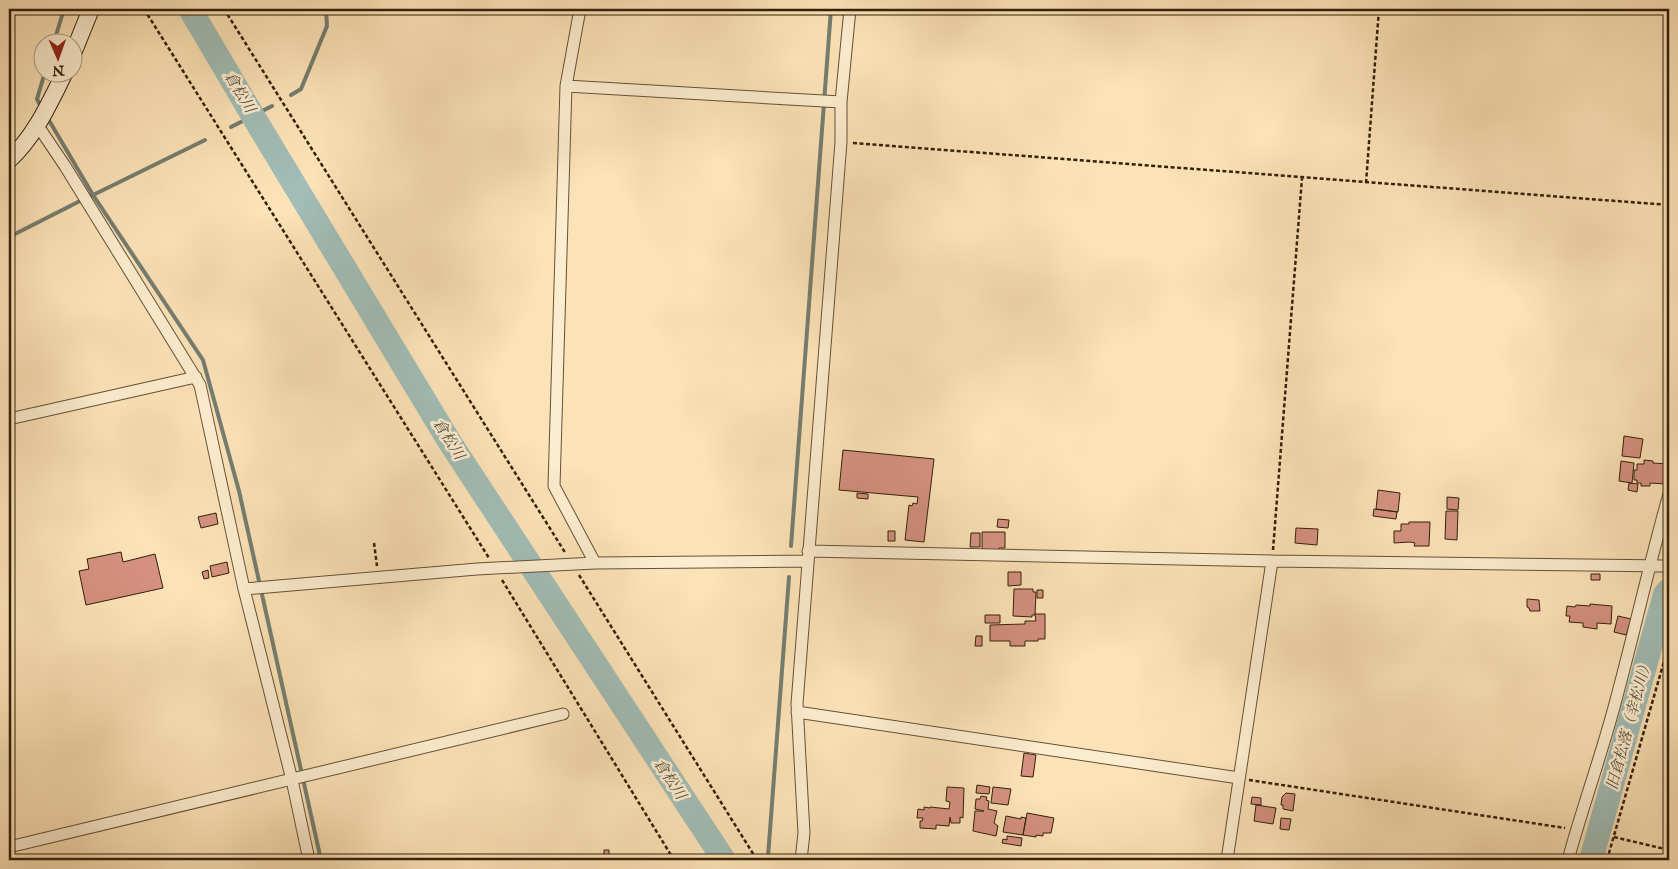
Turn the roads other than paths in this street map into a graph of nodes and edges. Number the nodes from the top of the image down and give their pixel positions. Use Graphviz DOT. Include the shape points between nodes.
graph roads {
  1 [pos="92,9"];
  2 [pos="580,9"];
  3 [pos="850,9"];
  4 [pos="82,32"];
  5 [pos="60,82"];
  6 [pos="566,86"];
  7 [pos="837,102"];
  8 [pos="38,126"];
  9 [pos="9,160"];
  10 [pos="196,378"];
  11 [pos="9,419"];
  12 [pos="1669,494"];
  13 [pos="807,556"];
  14 [pos="1272,561"];
  15 [pos="596,563"];
  16 [pos="1652,566"];
  17 [pos="1669,566"];
  18 [pos="249,588"];
  19 [pos="797,712"];
  20 [pos="563,714"];
  21 [pos="1239,778"];
  22 [pos="292,780"];
  23 [pos="9,847"];
  24 [pos="309,860"];
  25 [pos="801,860"];
  26 [pos="1227,860"];
  27 [pos="1568,860"];
  1 -- 4 [label="main road"];
  2 -- 6 [label="street"];
  3 -- 7 [label="street"];
  5 -- 8 [label="main road"];
  6 -- 7 [label="street"];
  6 -- 15 [label="street" via="554,486"];
  7 -- 13 [label="street" via="841,142"];
  8 -- 9 [label="main road"];
  8 -- 10 [label="street"];
  10 -- 11 [label="street"];
  10 -- 18 [label="street"];
  12 -- 16 [label="street"];
  13 -- 14 [label="street"];
  13 -- 15 [label="street"];
  13 -- 19 [label="street"];
  14 -- 16 [label="street"];
  14 -- 21 [label="street"];
  15 -- 18 [label="street" via="477,569"];
  16 -- 17 [label="street"];
  16 -- 27 [label="street" via="1617,698"];
  18 -- 22 [label="street"];
  19 -- 21 [label="street"];
  19 -- 25 [label="street" via="804,833"];
  20 -- 22 [label="street"];
  21 -- 26 [label="street"];
  22 -- 23 [label="street"];
  22 -- 24 [label="street"];
}
